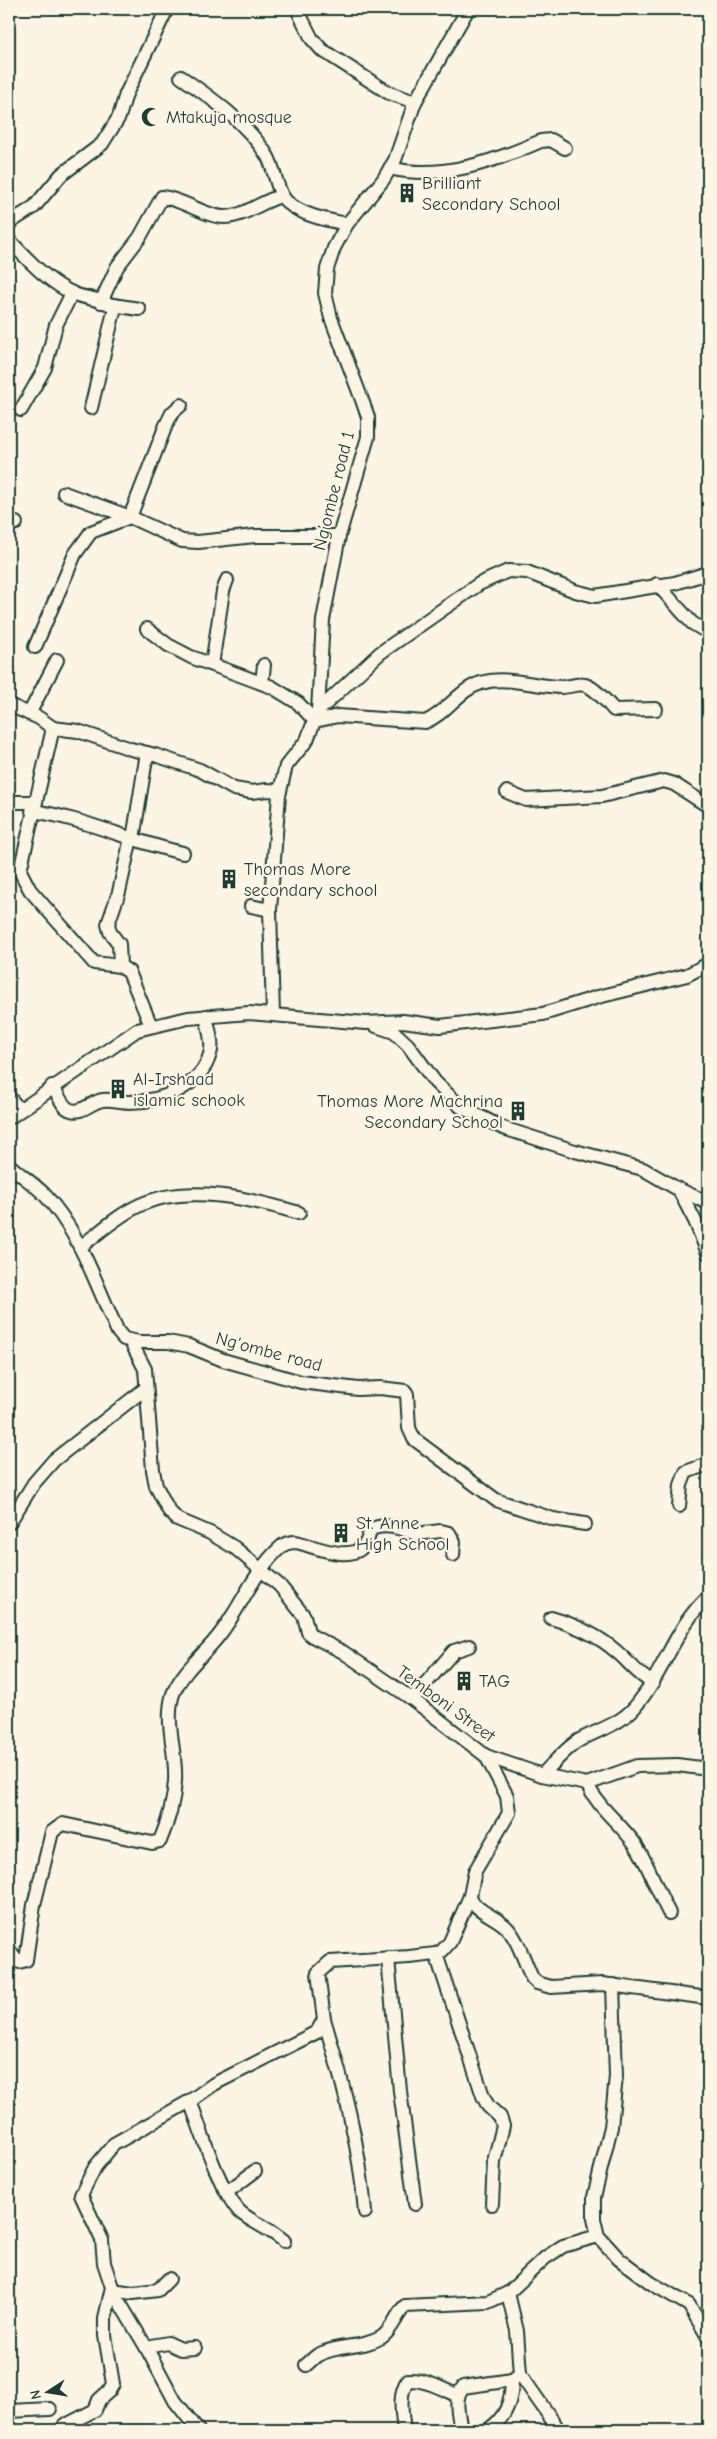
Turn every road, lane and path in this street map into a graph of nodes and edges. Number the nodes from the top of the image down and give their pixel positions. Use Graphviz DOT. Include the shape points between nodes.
graph roads {
  1 [pos="167,9"];
  2 [pos="298,9"];
  3 [pos="468,9"];
  4 [pos="181,77"];
  5 [pos="415,102"];
  6 [pos="565,148"];
  7 [pos="390,168"];
  8 [pos="281,196"];
  9 [pos="9,223"];
  10 [pos="347,224"];
  11 [pos="9,240"];
  12 [pos="72,293"];
  13 [pos="107,304"];
  14 [pos="139,310"];
  15 [pos="181,405"];
  16 [pos="91,408"];
  17 [pos="21,410"];
  18 [pos="64,493"];
  19 [pos="130,518"];
  20 [pos="339,536"];
  21 [pos="708,573"];
  22 [pos="227,580"];
  23 [pos="657,584"];
  24 [pos="702,629"];
  25 [pos="147,630"];
  26 [pos="34,647"];
  27 [pos="57,660"];
  28 [pos="264,664"];
  29 [pos="212,665"];
  30 [pos="262,683"];
  31 [pos="9,705"];
  32 [pos="656,709"];
  33 [pos="29,714"];
  34 [pos="316,716"];
  35 [pos="53,728"];
  36 [pos="147,753"];
  37 [pos="280,791"];
  38 [pos="507,792"];
  39 [pos="9,802"];
  40 [pos="708,806"];
  41 [pos="34,807"];
  42 [pos="132,839"];
  43 [pos="183,853"];
  44 [pos="12,863"];
  45 [pos="251,906"];
  46 [pos="270,910"];
  47 [pos="708,964"];
  48 [pos="120,966"];
  49 [pos="273,1015"];
  50 [pos="206,1016"];
  51 [pos="366,1023"];
  52 [pos="151,1026"];
  53 [pos="52,1086"];
  54 [pos="9,1096"];
  55 [pos="14,1113"];
  56 [pos="9,1165"];
  57 [pos="679,1190"];
  58 [pos="708,1203"];
  59 [pos="299,1213"];
  60 [pos="80,1247"];
  61 [pos="708,1253"];
  62 [pos="132,1342"];
  63 [pos="146,1388"];
  64 [pos="708,1464"];
  65 [pos="679,1506"];
  66 [pos="9,1523"];
  67 [pos="585,1524"];
  68 [pos="453,1555"];
  69 [pos="262,1571"];
  70 [pos="708,1596"];
  71 [pos="551,1618"];
  72 [pos="469,1646"];
  73 [pos="653,1683"];
  74 [pos="412,1699"];
  75 [pos="486,1756"];
  76 [pos="708,1769"];
  77 [pos="542,1775"];
  78 [pos="587,1784"];
  79 [pos="470,1896"];
  80 [pos="670,1913"];
  81 [pos="9,1950"];
  82 [pos="436,1954"];
  83 [pos="388,1958"];
  84 [pos="613,1985"];
  85 [pos="708,1998"];
  86 [pos="324,2019"];
  87 [pos="190,2101"];
  88 [pos="255,2171"];
  89 [pos="227,2192"];
  90 [pos="415,2204"];
  91 [pos="492,2204"];
  92 [pos="365,2212"];
  93 [pos="598,2236"];
  94 [pos="284,2241"];
  95 [pos="169,2279"];
  96 [pos="112,2290"];
  97 [pos="508,2293"];
  98 [pos="708,2337"];
  99 [pos="146,2347"];
  100 [pos="195,2348"];
  101 [pos="306,2365"];
  102 [pos="516,2377"];
  103 [pos="458,2396"];
  104 [pos="50,2409"];
  105 [pos="9,2412"];
  106 [pos="64,2426"];
  107 [pos="198,2430"];
  108 [pos="404,2430"];
  109 [pos="461,2430"];
  110 [pos="488,2430"];
  111 [pos="559,2430"];
  1 -- 9 [label="street" via="126,94 119,117 102,144 61,175 34,207"];
  2 -- 5 [label="street" via="312,39 322,50 389,93"];
  3 -- 5 [label="street, Ng’ombe road 1"];
  4 -- 8 [label="street" via="236,119 255,138 276,174"];
  5 -- 7 [label="street, Ng’ombe road 1"];
  6 -- 7 [label="street" via="551,140 541,141 484,162 444,172 408,172"];
  7 -- 10 [label="street, Ng’ombe road 1" via="384,180"];
  8 -- 10 [label="street" via="305,213"];
  8 -- 13 [label="street" via="221,217 162,197 140,237 117,267"];
  10 -- 20 [label="street, Ng’ombe road 1" via="327,269 325,293 331,318 368,416 368,437"];
  11 -- 12 [label="street" via="33,266"];
  12 -- 13 [label="street"];
  12 -- 17 [label="street" via="56,325 45,368"];
  13 -- 14 [label="street"];
  13 -- 16 [label="street" via="114,309"];
  15 -- 19 [label="street" via="166,425"];
  18 -- 19 [label="street"];
  19 -- 20 [label="street" via="182,541 254,536"];
  19 -- 26 [label="street" via="91,532 86,538 75,554"];
  20 -- 34 [label="street, Ng’ombe road 1" via="323,620"];
  21 -- 23 [label="street" via="675,583"];
  22 -- 29 [label="street"];
  23 -- 24 [label="street"];
  23 -- 34 [label="street" via="595,596 526,572 508,571 479,584 380,653"];
  25 -- 29 [label="street" via="168,645"];
  27 -- 33 [label="street"];
  28 -- 30 [label="street"];
  29 -- 30 [label="street"];
  30 -- 34 [label="street"];
  31 -- 33 [label="street"];
  32 -- 34 [label="street" via="614,710 588,686 494,682 481,683 464,692 437,718 424,722"];
  33 -- 35 [label="street"];
  34 -- 37 [label="street, Ng’ombe road 1" via="307,740 286,766"];
  35 -- 36 [label="street" via="78,731"];
  35 -- 41 [label="street"];
  36 -- 37 [label="street" via="200,770 234,788 252,792"];
  36 -- 42 [label="street"];
  37 -- 46 [label="street, Ng’ombe road 1"];
  38 -- 40 [label="street" via="526,800 602,796 664,781"];
  39 -- 41 [label="street"];
  41 -- 42 [label="street"];
  41 -- 44 [label="street"];
  42 -- 43 [label="street"];
  42 -- 48 [label="street" via="108,924 119,944"];
  44 -- 48 [label="street" via="30,890 94,963"];
  45 -- 46 [label="street"];
  46 -- 49 [label="street, Ng’ombe road 1"];
  47 -- 51 [label="street" via="687,975 543,1014 440,1026"];
  48 -- 52 [label="street" via="129,972"];
  49 -- 50 [label="street"];
  49 -- 51 [label="street"];
  50 -- 52 [label="street"];
  50 -- 53 [label="street" via="209,1059 196,1077 172,1094 129,1102 101,1100 81,1110 71,1110 66,1108"];
  51 -- 57 [label="street" via="394,1032 461,1108 503,1128 643,1169"];
  52 -- 53 [label="street" via="137,1030"];
  53 -- 55 [label="street"];
  54 -- 55 [label="street"];
  56 -- 60 [label="street" via="45,1195"];
  57 -- 58 [label="street"];
  57 -- 61 [label="street"];
  59 -- 60 [label="street" via="207,1194 168,1197 127,1212"];
  60 -- 62 [label="street" via="118,1332 124,1340"];
  62 -- 63 [label="street, Temboni Street" via="145,1369"];
  62 -- 67 [label="street, Ng'ombe road" via="168,1342 189,1346 222,1360 301,1382 405,1391 409,1428 414,1439 496,1500 553,1519"];
  63 -- 66 [label="street" via="54,1460 34,1483"];
  63 -- 69 [label="street, Temboni Street" via="153,1470 162,1501 177,1519 234,1548"];
  64 -- 65 [label="street" via="686,1472 680,1485"];
  68 -- 69 [label="street" via="454,1542 449,1533 416,1534 407,1529 381,1526 371,1529 365,1544 355,1552 345,1554 289,1542"];
  69 -- 74 [label="street, Temboni Street" via="293,1600 312,1636 343,1652"];
  69 -- 81 [label="street" via="222,1632 173,1694 170,1713 175,1781 170,1814 160,1841 152,1844 63,1824 57,1827 52,1832 37,1896 26,1960 19,1962"];
  70 -- 73 [label="street" via="689,1618"];
  71 -- 73 [label="street" via="589,1633"];
  72 -- 74 [label="street" via="454,1651"];
  73 -- 77 [label="street" via="632,1710 614,1724 578,1741"];
  74 -- 75 [label="street, Temboni Street"];
  75 -- 77 [label="street, Temboni Street"];
  75 -- 79 [label="street" via="507,1796 509,1813 475,1871"];
  76 -- 78 [label="street" via="637,1766"];
  77 -- 78 [label="street, Temboni Street"];
  78 -- 80 [label="street" via="593,1796 636,1846"];
  79 -- 82 [label="street" via="450,1942"];
  79 -- 84 [label="street" via="475,1905 506,1926 537,1983 551,1987"];
  82 -- 83 [label="street"];
  82 -- 91 [label="street" via="483,2096 502,2122 494,2161"];
  83 -- 86 [label="street" via="330,1962 321,1968 318,1973"];
  83 -- 90 [label="street"];
  84 -- 85 [label="street"];
  84 -- 93 [label="street" via="616,2076 611,2126 594,2197"];
  86 -- 87 [label="street" via="317,2032 214,2084"];
  86 -- 92 [label="street" via="344,2085"];
  87 -- 89 [label="street"];
  87 -- 96 [label="street" via="114,2144 95,2167 81,2193 102,2240 104,2263"];
  88 -- 89 [label="street"];
  89 -- 94 [label="street" via="240,2211"];
  93 -- 97 [label="street" via="563,2246 545,2258"];
  93 -- 98 [label="street" via="638,2273 689,2305"];
  95 -- 96 [label="street" via="158,2290 133,2293"];
  96 -- 99 [label="street"];
  96 -- 106 [label="street" via="105,2318 105,2335 113,2384 95,2410"];
  97 -- 101 [label="street" via="488,2302 405,2306 384,2336 368,2344 318,2355"];
  97 -- 102 [label="street" via="517,2331"];
  99 -- 100 [label="street" via="168,2343 181,2349"];
  99 -- 107 [label="street" via="175,2401"];
  102 -- 103 [label="street" via="468,2385"];
  102 -- 110 [label="street" via="512,2399 504,2414"];
  102 -- 111 [label="street"];
  103 -- 108 [label="street" via="424,2382 408,2380 402,2396"];
  103 -- 109 [label="street"];
  104 -- 105 [label="street"];
}
